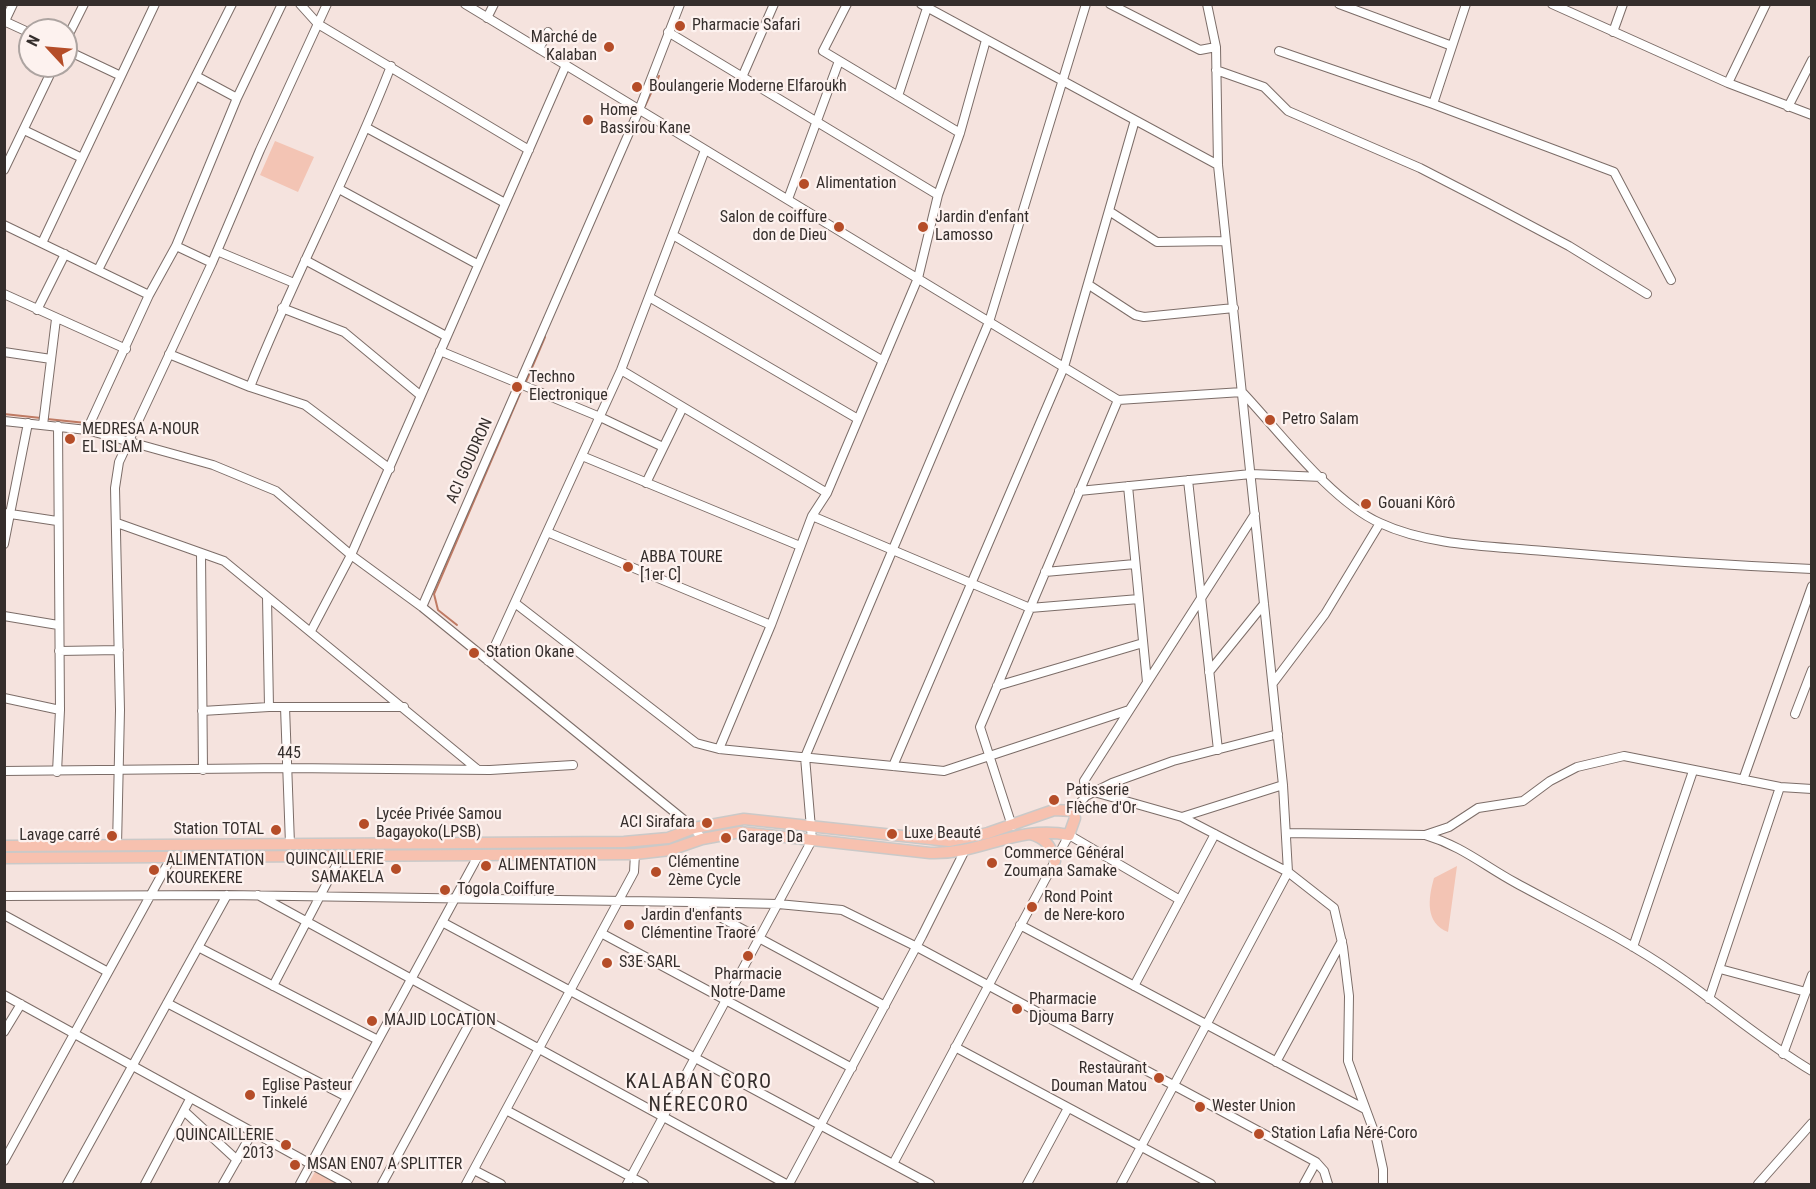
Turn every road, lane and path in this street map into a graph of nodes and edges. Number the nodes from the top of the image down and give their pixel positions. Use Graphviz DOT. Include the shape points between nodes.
graph roads {
  1 [pos="13,4"];
  2 [pos="84,4"];
  3 [pos="155,4"];
  4 [pos="232,4"];
  5 [pos="282,4"];
  6 [pos="300,4"];
  7 [pos="327,4"];
  8 [pos="465,4"];
  9 [pos="494,4"];
  10 [pos="680,4"];
  11 [pos="774,4"];
  12 [pos="847,4"];
  13 [pos="1086,4"];
  14 [pos="1110,4"];
  15 [pos="1207,4"];
  16 [pos="1339,4"];
  17 [pos="1466,4"];
  18 [pos="1623,4"];
  19 [pos="1766,4"];
  20 [pos="1553,5"];
  21 [pos="924,6"];
  22 [pos="77,18"];
  23 [pos="487,18"];
  24 [pos="5,22"];
  25 [pos="318,24"];
  26 [pos="548,32"];
  27 [pos="668,32"];
  28 [pos="1613,32"];
  29 [pos="986,40"];
  30 [pos="1452,46"];
  31 [pos="1216,47"];
  32 [pos="539,49"];
  33 [pos="1279,51"];
  34 [pos="78,56"];
  35 [pos="839,60"];
  36 [pos="1812,60"];
  37 [pos="566,65"];
  38 [pos="391,66"];
  39 [pos="1216,70"];
  40 [pos="743,75"];
  41 [pos="121,76"];
  42 [pos="196,76"];
  43 [pos="48,78"];
  44 [pos="1062,81"];
  45 [pos="1728,83"];
  46 [pos="898,96"];
  47 [pos="237,98"];
  48 [pos="1433,104"];
  49 [pos="1788,107"];
  50 [pos="639,110"];
  51 [pos="1812,116"];
  52 [pos="1135,120"];
  53 [pos="817,122"];
  54 [pos="367,128"];
  55 [pos="24,130"];
  56 [pos="960,133"];
  57 [pos="529,150"];
  58 [pos="705,150"];
  59 [pos="82,158"];
  60 [pos="1218,165"];
  61 [pos="4,170"];
  62 [pos="339,189"];
  63 [pos="938,195"];
  64 [pos="788,199"];
  65 [pos="506,203"];
  66 [pos="1109,211"];
  67 [pos="4,225"];
  68 [pos="673,235"];
  69 [pos="1226,241"];
  70 [pos="42,243"];
  71 [pos="176,246"];
  72 [pos="217,251"];
  73 [pos="65,254"];
  74 [pos="305,260"];
  75 [pos="212,263"];
  76 [pos="477,264"];
  77 [pos="98,270"];
  78 [pos="918,278"];
  79 [pos="1671,280"];
  80 [pos="294,283"];
  81 [pos="1089,285"];
  82 [pos="4,294"];
  83 [pos="1647,294"];
  84 [pos="149,295"];
  85 [pos="649,297"];
  86 [pos="282,308"];
  87 [pos="1234,308"];
  88 [pos="37,310"];
  89 [pos="56,319"];
  90 [pos="989,322"];
  91 [pos="446,336"];
  92 [pos="126,349"];
  93 [pos="440,351"];
  94 [pos="4,352"];
  95 [pos="169,354"];
  96 [pos="51,359"];
  97 [pos="883,361"];
  98 [pos="1064,367"];
  99 [pos="621,370"];
  100 [pos="520,384"];
  101 [pos="250,387"];
  102 [pos="1242,392"];
  103 [pos="420,395"];
  104 [pos="1118,400"];
  105 [pos="683,407"];
  106 [pos="600,417"];
  107 [pos="858,420"];
  108 [pos="4,421"];
  109 [pos="28,423"];
  110 [pos="43,425"];
  111 [pos="58,426"];
  112 [pos="87,430"];
  113 [pos="130,441"];
  114 [pos="663,447"];
  115 [pos="582,456"];
  116 [pos="390,469"];
  117 [pos="1251,474"];
  118 [pos="1322,477"];
  119 [pos="1188,480"];
  120 [pos="646,483"];
  121 [pos="1128,486"];
  122 [pos="1079,492"];
  123 [pos="827,494"];
  124 [pos="7,513"];
  125 [pos="1255,514"];
  126 [pos="812,516"];
  127 [pos="57,521"];
  128 [pos="117,523"];
  129 [pos="1380,523"];
  130 [pos="547,532"];
  131 [pos="4,544"];
  132 [pos="800,546"];
  133 [pos="894,551"];
  134 [pos="201,553"];
  135 [pos="351,555"];
  136 [pos="1136,564"];
  137 [pos="1812,569"];
  138 [pos="1045,572"];
  139 [pos="972,583"];
  140 [pos="1812,586"];
  141 [pos="1203,596"];
  142 [pos="267,597"];
  143 [pos="1139,599"];
  144 [pos="515,603"];
  145 [pos="1264,603"];
  146 [pos="422,607"];
  147 [pos="1030,608"];
  148 [pos="4,616"];
  149 [pos="58,625"];
  150 [pos="771,625"];
  151 [pos="311,631"];
  152 [pos="1143,643"];
  153 [pos="119,650"];
  154 [pos="59,651"];
  155 [pos="488,661"];
  156 [pos="1812,670"];
  157 [pos="1209,672"];
  158 [pos="1147,682"];
  159 [pos="1273,683"];
  160 [pos="997,686"];
  161 [pos="4,698"];
  162 [pos="285,707"];
  163 [pos="404,707"];
  164 [pos="269,708"];
  165 [pos="60,710"];
  166 [pos="1129,710"];
  167 [pos="202,711"];
  168 [pos="1795,714"];
  169 [pos="1278,734"];
  170 [pos="719,749"];
  171 [pos="1218,750"];
  172 [pos="805,757"];
  173 [pos="990,757"];
  174 [pos="573,765"];
  175 [pos="893,766"];
  176 [pos="287,768"];
  177 [pos="477,769"];
  178 [pos="203,770"];
  179 [pos="4,771"];
  180 [pos="57,771"];
  181 [pos="119,771"];
  182 [pos="1693,771"];
  183 [pos="1743,780"];
  184 [pos="1283,784"];
  185 [pos="1780,787"];
  186 [pos="1812,789"];
  187 [pos="1090,794"];
  188 [pos="1073,811"];
  189 [pos="1182,818"];
  190 [pos="811,826"];
  191 [pos="1012,826"];
  192 [pos="694,828"];
  193 [pos="1027,832"];
  194 [pos="1286,833"];
  195 [pos="1215,834"];
  196 [pos="1069,835"];
  197 [pos="1425,835"];
  198 [pos="702,839"];
  199 [pos="812,840"];
  200 [pos="290,844"];
  201 [pos="4,846"];
  202 [pos="117,846"];
  203 [pos="964,852"];
  204 [pos="635,854"];
  205 [pos="341,856"];
  206 [pos="478,856"];
  207 [pos="4,858"];
  208 [pos="171,858"];
  209 [pos="1055,861"];
  210 [pos="1288,873"];
  211 [pos="151,894"];
  212 [pos="227,895"];
  213 [pos="257,895"];
  214 [pos="4,896"];
  215 [pos="320,896"];
  216 [pos="455,898"];
  217 [pos="1180,900"];
  218 [pos="618,902"];
  219 [pos="691,902"];
  220 [pos="778,904"];
  221 [pos="4,915"];
  222 [pos="442,922"];
  223 [pos="306,924"];
  224 [pos="1020,925"];
  225 [pos="601,933"];
  226 [pos="759,938"];
  227 [pos="1342,941"];
  228 [pos="198,947"];
  229 [pos="917,947"];
  230 [pos="1633,947"];
  231 [pos="1720,969"];
  232 [pos="108,972"];
  233 [pos="1812,975"];
  234 [pos="410,981"];
  235 [pos="273,986"];
  236 [pos="989,986"];
  237 [pos="1134,986"];
  238 [pos="570,991"];
  239 [pos="1806,992"];
  240 [pos="4,995"];
  241 [pos="1709,999"];
  242 [pos="726,1000"];
  243 [pos="167,1003"];
  244 [pos="21,1004"];
  245 [pos="885,1006"];
  246 [pos="474,1015"];
  247 [pos="1207,1025"];
  248 [pos="4,1032"];
  249 [pos="74,1034"];
  250 [pos="378,1040"];
  251 [pos="956,1047"];
  252 [pos="538,1050"];
  253 [pos="1783,1053"];
  254 [pos="695,1058"];
  255 [pos="1276,1062"];
  256 [pos="132,1066"];
  257 [pos="852,1068"];
  258 [pos="1812,1071"];
  259 [pos="1174,1085"];
  260 [pos="347,1097"];
  261 [pos="190,1099"];
  262 [pos="1068,1108"];
  263 [pos="1365,1109"];
  264 [pos="506,1110"];
  265 [pos="184,1111"];
  266 [pos="663,1118"];
  267 [pos="1812,1123"];
  268 [pos="821,1126"];
  269 [pos="252,1133"];
  270 [pos="1141,1147"];
  271 [pos="237,1160"];
  272 [pos="4,1161"];
  273 [pos="1316,1161"];
  274 [pos="893,1164"];
  275 [pos="310,1166"];
  276 [pos="474,1170"];
  277 [pos="628,1181"];
  278 [pos="67,1185"];
  279 [pos="146,1185"];
  280 [pos="223,1185"];
  281 [pos="300,1185"];
  282 [pos="347,1185"];
  283 [pos="382,1185"];
  284 [pos="466,1185"];
  285 [pos="501,1185"];
  286 [pos="644,1185"];
  287 [pos="788,1185"];
  288 [pos="930,1185"];
  289 [pos="1027,1185"];
  290 [pos="1121,1185"];
  291 [pos="1211,1185"];
  292 [pos="1304,1185"];
  293 [pos="1328,1185"];
  294 [pos="1383,1185"];
  295 [pos="1758,1185"];
  1 -- 24 [label="street"];
  2 -- 22 [label="street"];
  3 -- 41 [label="street"];
  4 -- 42 [label="street"];
  5 -- 47 [label="street"];
  6 -- 25 [label="street"];
  7 -- 25 [label="street"];
  8 -- 23 [label="street"];
  9 -- 23 [label="street"];
  10 -- 27 [label="street, ACI GOUDRON"];
  11 -- 40 [label="street"];
  12 -- 35 [label="street" via="823,51"];
  13 -- 44 [label="street"];
  14 -- 31 [label="street" via="1200,50"];
  15 -- 31 [label="street"];
  16 -- 30 [label="street"];
  17 -- 30 [label="street"];
  18 -- 28 [label="street"];
  19 -- 45 [label="street"];
  20 -- 28 [label="street"];
  21 -- 29 [label="street"];
  21 -- 46 [label="street"];
  23 -- 32 [label="street"];
  25 -- 38 [label="street"];
  25 -- 72 [label="street"];
  26 -- 32 [label="street"];
  27 -- 40 [label="street"];
  27 -- 50 [label="street, ACI GOUDRON"];
  28 -- 45 [label="street"];
  29 -- 44 [label="street"];
  29 -- 56 [label="street"];
  30 -- 48 [label="street"];
  31 -- 39 [label="street"];
  32 -- 37 [label="street"];
  33 -- 48 [label="street"];
  34 -- 41 [label="street"];
  35 -- 46 [label="street"];
  35 -- 53 [label="street"];
  36 -- 49 [label="street"];
  37 -- 50 [label="street"];
  37 -- 57 [label="street"];
  38 -- 54 [label="street"];
  38 -- 57 [label="street"];
  39 -- 60 [label="street"];
  39 -- 83 [label="street" via="1264,87 1288,111 1420,168 1488,203"];
  40 -- 53 [label="street"];
  41 -- 59 [label="street"];
  42 -- 47 [label="street"];
  42 -- 77 [label="street"];
  43 -- 55 [label="street"];
  44 -- 52 [label="street"];
  44 -- 90 [label="street"];
  45 -- 49 [label="street"];
  46 -- 56 [label="street"];
  47 -- 71 [label="street"];
  48 -- 79 [label="street" via="1614,172"];
  49 -- 51 [label="street"];
  50 -- 58 [label="street"];
  50 -- 100 [label="street, ACI GOUDRON"];
  52 -- 60 [label="street"];
  52 -- 66 [label="street"];
  53 -- 63 [label="street"];
  53 -- 64 [label="street"];
  54 -- 62 [label="street"];
  54 -- 65 [label="street"];
  55 -- 59 [label="street"];
  55 -- 61 [label="street"];
  56 -- 63 [label="street"];
  57 -- 65 [label="street"];
  58 -- 64 [label="street"];
  58 -- 68 [label="street"];
  59 -- 70 [label="street"];
  60 -- 69 [label="street"];
  62 -- 74 [label="street"];
  62 -- 76 [label="street"];
  63 -- 78 [label="street"];
  64 -- 78 [label="street"];
  65 -- 76 [label="street"];
  66 -- 69 [label="street" via="1157,242"];
  66 -- 81 [label="street"];
  67 -- 70 [label="street"];
  68 -- 85 [label="street"];
  68 -- 97 [label="street"];
  69 -- 87 [label="street"];
  70 -- 73 [label="street"];
  71 -- 75 [label="street"];
  71 -- 84 [label="street"];
  72 -- 75 [label="street"];
  72 -- 80 [label="street"];
  73 -- 77 [label="street"];
  73 -- 88 [label="street"];
  74 -- 80 [label="street"];
  74 -- 91 [label="street"];
  75 -- 95 [label="street"];
  76 -- 91 [label="street"];
  77 -- 84 [label="street"];
  78 -- 90 [label="street"];
  78 -- 97 [label="street"];
  80 -- 86 [label="street"];
  81 -- 87 [label="street" via="1144,317"];
  81 -- 98 [label="street"];
  82 -- 88 [label="street"];
  84 -- 92 [label="street"];
  85 -- 99 [label="street"];
  85 -- 107 [label="street"];
  86 -- 101 [label="street"];
  86 -- 103 [label="street" via="344,332"];
  87 -- 102 [label="street"];
  88 -- 89 [label="street"];
  89 -- 92 [label="street"];
  89 -- 96 [label="street"];
  90 -- 98 [label="street"];
  90 -- 133 [label="street"];
  91 -- 93 [label="street"];
  92 -- 112 [label="street"];
  93 -- 100 [label="street"];
  93 -- 103 [label="street"];
  94 -- 96 [label="street"];
  95 -- 101 [label="street"];
  95 -- 113 [label="street"];
  96 -- 110 [label="street"];
  97 -- 107 [label="street"];
  98 -- 104 [label="street"];
  98 -- 139 [label="street"];
  99 -- 105 [label="street"];
  99 -- 106 [label="street"];
  100 -- 106 [label="street"];
  100 -- 146 [label="street, ACI GOUDRON"];
  101 -- 116 [label="street" via="305,405"];
  102 -- 104 [label="street"];
  102 -- 117 [label="street"];
  102 -- 118 [label="street"];
  103 -- 116 [label="street"];
  104 -- 122 [label="street"];
  105 -- 114 [label="street"];
  105 -- 123 [label="street"];
  106 -- 114 [label="street"];
  106 -- 115 [label="street"];
  107 -- 123 [label="street"];
  108 -- 109 [label="street"];
  109 -- 110 [label="street"];
  109 -- 124 [label="street"];
  110 -- 111 [label="street"];
  111 -- 112 [label="street"];
  111 -- 127 [label="street"];
  112 -- 113 [label="street"];
  113 -- 128 [label="street" via="119,462 115,488"];
  113 -- 135 [label="street" via="213,465 276,491"];
  114 -- 120 [label="street"];
  115 -- 120 [label="street"];
  115 -- 130 [label="street"];
  116 -- 135 [label="street"];
  117 -- 118 [label="street"];
  117 -- 119 [label="street"];
  117 -- 125 [label="street"];
  118 -- 129 [label="street" via="1357,509"];
  119 -- 121 [label="street"];
  119 -- 141 [label="street"];
  120 -- 132 [label="street"];
  121 -- 122 [label="street"];
  121 -- 136 [label="street"];
  122 -- 138 [label="street"];
  123 -- 126 [label="street"];
  124 -- 127 [label="street"];
  124 -- 131 [label="street"];
  125 -- 141 [label="street"];
  125 -- 145 [label="street"];
  126 -- 132 [label="street"];
  126 -- 133 [label="street"];
  127 -- 149 [label="street"];
  128 -- 134 [label="street"];
  128 -- 153 [label="street"];
  129 -- 137 [label="street" via="1468,544 1671,563"];
  129 -- 159 [label="street" via="1325,614"];
  130 -- 144 [label="street"];
  130 -- 150 [label="street"];
  132 -- 150 [label="street"];
  133 -- 139 [label="street"];
  133 -- 172 [label="street"];
  134 -- 142 [label="street" via="224,561"];
  134 -- 167 [label="street"];
  135 -- 146 [label="street"];
  135 -- 151 [label="street"];
  136 -- 138 [label="street"];
  136 -- 143 [label="street"];
  138 -- 147 [label="street"];
  139 -- 147 [label="street"];
  139 -- 175 [label="street"];
  140 -- 183 [label="street"];
  141 -- 157 [label="street"];
  141 -- 158 [label="street"];
  142 -- 151 [label="street"];
  142 -- 164 [label="street"];
  143 -- 147 [label="street"];
  143 -- 152 [label="street"];
  144 -- 155 [label="street"];
  144 -- 170 [label="street" via="696,743"];
  145 -- 157 [label="street"];
  145 -- 159 [label="street"];
  146 -- 155 [label="street"];
  147 -- 160 [label="street"];
  148 -- 149 [label="street"];
  149 -- 154 [label="street"];
  150 -- 170 [label="street"];
  151 -- 163 [label="street"];
  152 -- 158 [label="street"];
  152 -- 160 [label="street"];
  153 -- 154 [label="street"];
  153 -- 181 [label="street"];
  154 -- 165 [label="street"];
  155 -- 192 [label="street"];
  156 -- 168 [label="street"];
  157 -- 171 [label="street"];
  158 -- 166 [label="street"];
  159 -- 169 [label="street"];
  160 -- 173 [label="street" via="980,727"];
  161 -- 165 [label="street"];
  162 -- 163 [label="street"];
  162 -- 164 [label="street"];
  162 -- 176 [label="street"];
  163 -- 177 [label="street"];
  164 -- 167 [label="street"];
  165 -- 180 [label="street"];
  166 -- 173 [label="street"];
  166 -- 187 [label="street" via="1084,780"];
  167 -- 178 [label="street"];
  169 -- 171 [label="street"];
  169 -- 184 [label="street"];
  170 -- 172 [label="street"];
  171 -- 187 [label="street" via="1173,761"];
  172 -- 175 [label="street"];
  172 -- 190 [label="street"];
  173 -- 175 [label="street" via="944,771"];
  173 -- 191 [label="street"];
  174 -- 177 [label="street, 445"];
  176 -- 177 [label="street, 445"];
  176 -- 178 [label="street, 445"];
  176 -- 200 [label="street"];
  178 -- 181 [label="street, 445"];
  179 -- 180 [label="street, 445"];
  180 -- 181 [label="street, 445"];
  181 -- 202 [label="street"];
  182 -- 183 [label="street"];
  182 -- 197 [label="street" via="1624,756 1611,758 1577,767 1523,801 1479,808 1449,827"];
  182 -- 230 [label="street"];
  183 -- 185 [label="street"];
  184 -- 189 [label="street"];
  184 -- 194 [label="street"];
  185 -- 186 [label="street"];
  185 -- 231 [label="street"];
  187 -- 188 [label="street"];
  187 -- 189 [label="street"];
  188 -- 191 [label="main road" via="1054,810"];
  188 -- 196 [label="main road" via="1075,818"];
  189 -- 195 [label="street"];
  190 -- 191 [label="main road" via="949,841"];
  190 -- 192 [label="main road" via="744,819"];
  190 -- 199 [label="street"];
  192 -- 198 [label="street"];
  192 -- 200 [label="main road" via="668,838 633,842"];
  193 -- 196 [label="main road"];
  193 -- 203 [label="main road"];
  193 -- 209 [label="main road" via="1048,843"];
  194 -- 197 [label="street"];
  194 -- 210 [label="street"];
  195 -- 210 [label="street"];
  195 -- 217 [label="street"];
  196 -- 209 [label="street"];
  196 -- 217 [label="street"];
  197 -- 230 [label="street" via="1452,843 1492,870"];
  198 -- 199 [label="main road" via="740,832"];
  198 -- 204 [label="main road" via="670,850"];
  199 -- 203 [label="main road" via="930,854"];
  199 -- 220 [label="street"];
  200 -- 202 [label="main road"];
  201 -- 202 [label="main road"];
  203 -- 229 [label="street"];
  204 -- 206 [label="main road"];
  204 -- 218 [label="street" via="634,872"];
  205 -- 206 [label="main road"];
  205 -- 208 [label="main road"];
  205 -- 215 [label="street"];
  206 -- 216 [label="street"];
  207 -- 208 [label="main road"];
  208 -- 211 [label="street"];
  209 -- 224 [label="street"];
  210 -- 227 [label="street" via="1334,908"];
  210 -- 247 [label="street"];
  211 -- 212 [label="street"];
  211 -- 214 [label="street"];
  211 -- 232 [label="street"];
  212 -- 213 [label="street"];
  212 -- 228 [label="street"];
  213 -- 215 [label="street"];
  213 -- 223 [label="street"];
  215 -- 216 [label="street"];
  215 -- 223 [label="street"];
  216 -- 218 [label="street"];
  216 -- 222 [label="street"];
  217 -- 237 [label="street"];
  218 -- 219 [label="street"];
  218 -- 225 [label="street"];
  219 -- 220 [label="street"];
  219 -- 226 [label="street"];
  220 -- 226 [label="street"];
  220 -- 229 [label="street" via="843,910"];
  221 -- 232 [label="street"];
  222 -- 234 [label="street"];
  222 -- 238 [label="street"];
  223 -- 234 [label="street"];
  223 -- 235 [label="street"];
  224 -- 236 [label="street"];
  224 -- 237 [label="street"];
  225 -- 238 [label="street"];
  225 -- 242 [label="street"];
  226 -- 242 [label="street"];
  226 -- 245 [label="street"];
  227 -- 255 [label="street"];
  227 -- 263 [label="street" via="1349,996 1348,1061"];
  228 -- 235 [label="street"];
  228 -- 243 [label="street"];
  229 -- 236 [label="street"];
  229 -- 245 [label="street"];
  230 -- 241 [label="street"];
  231 -- 239 [label="street"];
  231 -- 241 [label="street"];
  232 -- 249 [label="street"];
  233 -- 239 [label="street"];
  234 -- 246 [label="street"];
  234 -- 250 [label="street"];
  235 -- 250 [label="street"];
  236 -- 251 [label="street"];
  236 -- 259 [label="street"];
  237 -- 247 [label="street"];
  238 -- 252 [label="street"];
  238 -- 254 [label="street"];
  239 -- 253 [label="street"];
  240 -- 244 [label="street"];
  241 -- 253 [label="street"];
  242 -- 254 [label="street"];
  242 -- 257 [label="street"];
  243 -- 256 [label="street"];
  243 -- 260 [label="street"];
  244 -- 248 [label="street"];
  244 -- 249 [label="street"];
  245 -- 257 [label="street"];
  246 -- 252 [label="street"];
  246 -- 283 [label="street"];
  247 -- 255 [label="street"];
  247 -- 259 [label="street"];
  249 -- 256 [label="street"];
  249 -- 272 [label="street"];
  250 -- 260 [label="street"];
  251 -- 262 [label="street"];
  251 -- 274 [label="street"];
  252 -- 264 [label="street"];
  252 -- 266 [label="street"];
  253 -- 258 [label="street"];
  254 -- 266 [label="street"];
  254 -- 268 [label="street"];
  255 -- 263 [label="street"];
  256 -- 261 [label="street"];
  256 -- 278 [label="street"];
  257 -- 268 [label="street"];
  259 -- 270 [label="street"];
  259 -- 273 [label="street"];
  260 -- 275 [label="street"];
  261 -- 265 [label="street"];
  261 -- 269 [label="street"];
  262 -- 270 [label="street"];
  262 -- 289 [label="street"];
  263 -- 294 [label="street" via="1376,1137"];
  264 -- 276 [label="street"];
  264 -- 277 [label="street"];
  265 -- 271 [label="street"];
  265 -- 279 [label="street"];
  266 -- 277 [label="street"];
  266 -- 287 [label="street"];
  267 -- 295 [label="street"];
  268 -- 274 [label="street"];
  268 -- 287 [label="street"];
  269 -- 271 [label="street"];
  269 -- 275 [label="street"];
  270 -- 290 [label="street"];
  270 -- 291 [label="street"];
  271 -- 280 [label="street"];
  273 -- 292 [label="street"];
  273 -- 293 [label="street"];
  274 -- 288 [label="street"];
  275 -- 281 [label="street"];
  275 -- 282 [label="street"];
  276 -- 284 [label="street"];
  276 -- 285 [label="street"];
  277 -- 286 [label="street"];
}
